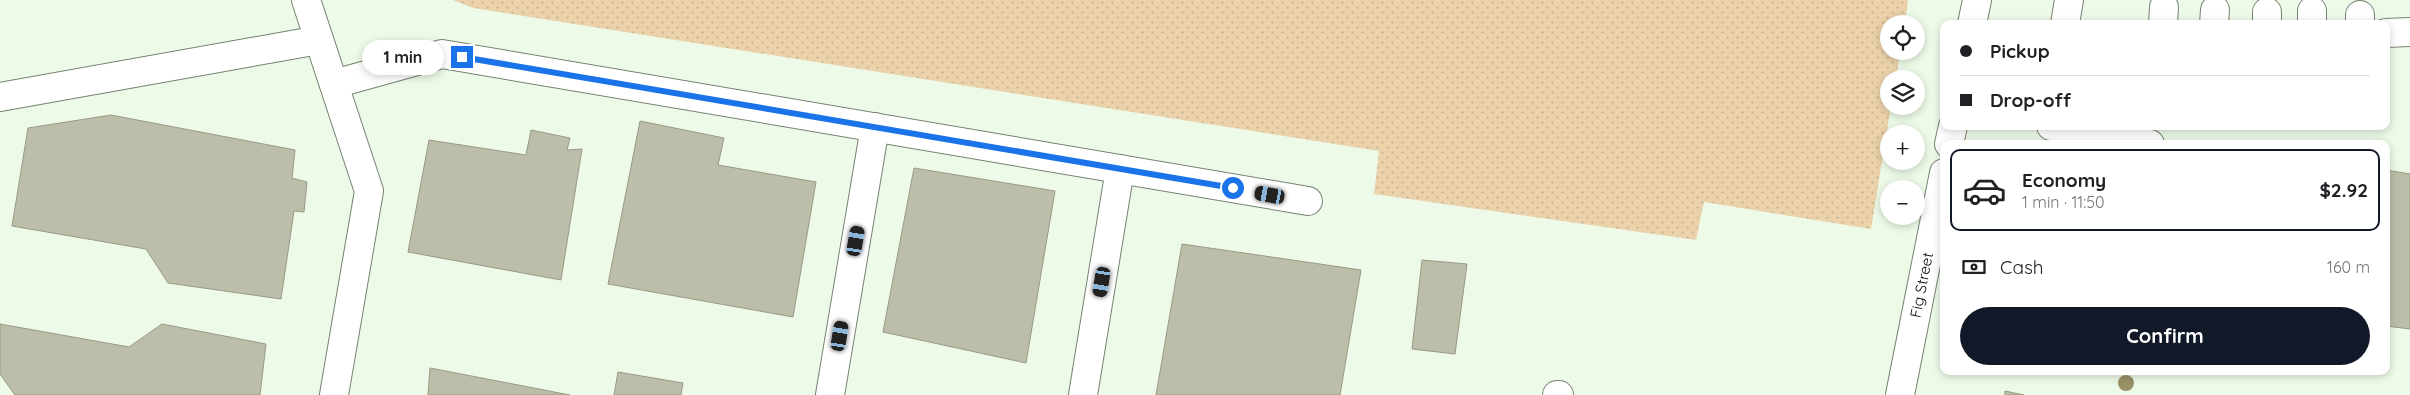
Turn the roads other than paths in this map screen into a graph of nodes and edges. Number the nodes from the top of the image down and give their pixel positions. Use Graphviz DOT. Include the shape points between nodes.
graph roads {
  1 [pos="306,0"];
  2 [pos="1977,0"];
  3 [pos="2069,0"];
  4 [pos="1973,20"];
  5 [pos="2066,20"];
  6 [pos="2390,32"];
  7 [pos="2410,32"];
  8 [pos="319,40"];
  9 [pos="334,84"];
  10 [pos="0,98"];
  11 [pos="875,127"];
  12 [pos="2071,130"];
  13 [pos="2128,140"];
  14 [pos="1120,169"];
  15 [pos="1940,193"];
  16 [pos="1308,201"];
  17 [pos="334,395"];
  18 [pos="830,395"];
  19 [pos="1083,395"];
  20 [pos="1900,395"];
  1 -- 8 [label="street"];
  2 -- 4 [label="street"];
  3 -- 5 [label="street"];
  6 -- 7 [label="street"];
  8 -- 9 [label="street"];
  8 -- 10 [label="street"];
  9 -- 11 [label="street" via="442,54"];
  9 -- 17 [label="street" via="369,192"];
  11 -- 14 [label="street"];
  11 -- 18 [label="street"];
  12 -- 13 [label="street"];
  14 -- 16 [label="street"];
  14 -- 19 [label="street"];
  15 -- 20 [label="street, Fig Street"];
}
